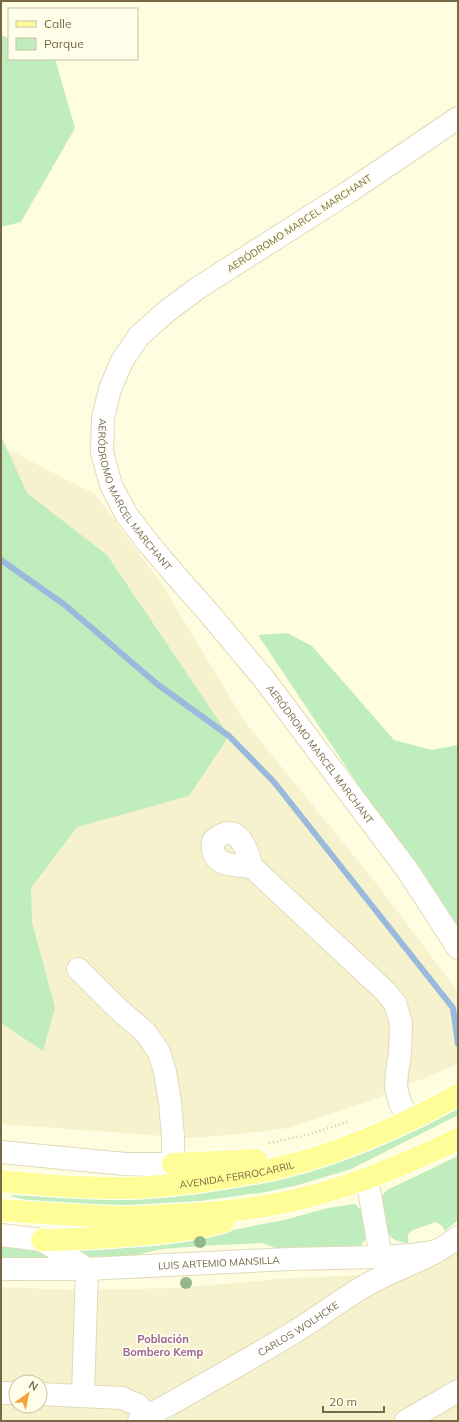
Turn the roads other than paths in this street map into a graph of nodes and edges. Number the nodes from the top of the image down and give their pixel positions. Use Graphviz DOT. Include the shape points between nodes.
graph roads {
  1 [pos="458,118"];
  2 [pos="252,867"];
  3 [pos="458,948"];
  4 [pos="78,969"];
  5 [pos="458,1095"];
  6 [pos="408,1120"];
  7 [pos="458,1139"];
  8 [pos="1,1152"];
  9 [pos="327,1153"];
  10 [pos="173,1164"];
  11 [pos="367,1179"];
  12 [pos="1,1182"];
  13 [pos="262,1206"];
  14 [pos="1,1210"];
  15 [pos="1,1235"];
  16 [pos="458,1237"];
  17 [pos="42,1240"];
  18 [pos="437,1251"];
  19 [pos="382,1257"];
  20 [pos="1,1269"];
  21 [pos="87,1269"];
  22 [pos="458,1391"];
  23 [pos="48,1394"];
  24 [pos="83,1396"];
  25 [pos="146,1419"];
  26 [pos="406,1421"];
  1 -- 3 [label="street, AERÓDROMO MARCEL MARCHANT" via="198,288 139,336 122,361 110,389 104,418 102,452 111,485 126,514 264,680 408,871"];
  2 -- 6 [label="street" via="395,1003 401,1023 396,1087"];
  4 -- 10 [label="street" via="146,1033 159,1052 170,1102"];
  5 -- 6 [label="main road, AVENIDA FERROCARRIL"];
  6 -- 9 [label="main road, AVENIDA FERROCARRIL"];
  7 -- 11 [label="main road"];
  8 -- 10 [label="street, AVENIDA FERROCARRIL" via="125,1164"];
  9 -- 10 [label="main road" via="219,1163"];
  9 -- 12 [label="main road, AVENIDA FERROCARRIL" via="262,1172 151,1187 67,1187"];
  11 -- 13 [label="main road"];
  11 -- 19 [label="street"];
  13 -- 14 [label="main road" via="214,1212 127,1217"];
  13 -- 17 [label="main road" via="230,1220 179,1232"];
  15 -- 17 [label="street"];
  16 -- 18 [label="street, CARLOS WOLHCKE"];
  17 -- 21 [label="street"];
  18 -- 19 [label="street, LUIS ARTEMIO MANSILLA"];
  18 -- 25 [label="street, CARLOS WOLHCKE" via="365,1286 292,1333"];
  19 -- 21 [label="street, LUIS ARTEMIO MANSILLA"];
  20 -- 21 [label="street, LUIS ARTEMIO MANSILLA"];
  21 -- 24 [label="street"];
  22 -- 26 [label="street"];
  23 -- 24 [label="street"];
  24 -- 25 [label="street" via="122,1398 138,1404"];
}
